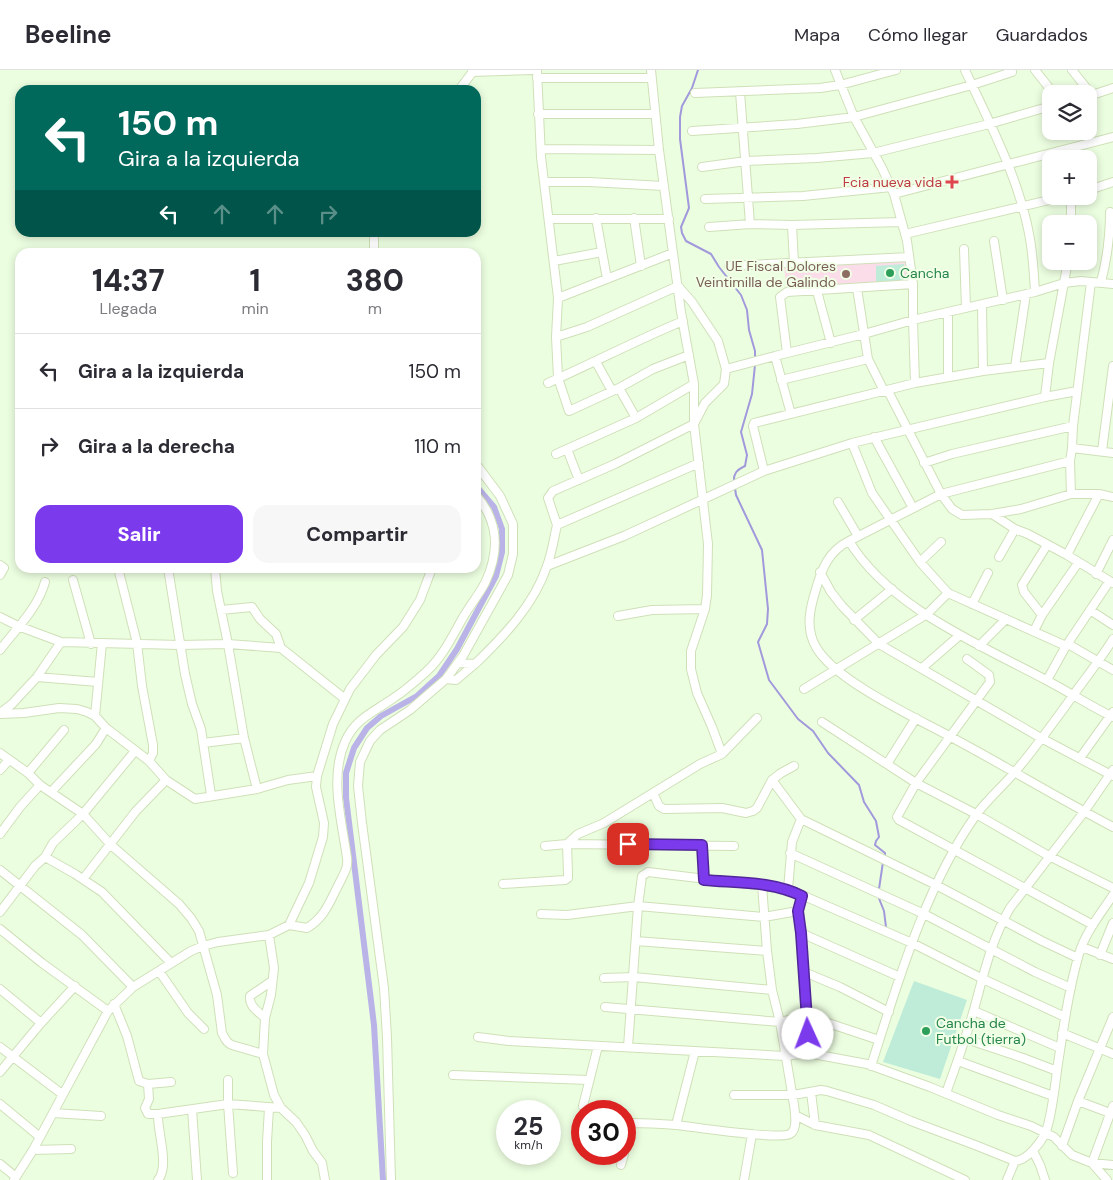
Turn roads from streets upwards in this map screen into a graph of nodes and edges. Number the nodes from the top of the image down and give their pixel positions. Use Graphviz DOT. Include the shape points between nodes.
graph roads {
  1 [pos="835,70"];
  2 [pos="896,70"];
  3 [pos="965,70"];
  4 [pos="1035,70"];
  5 [pos="1072,70"];
  6 [pos="473,71"];
  7 [pos="1012,72"];
  8 [pos="536,73"];
  9 [pos="651,74"];
  10 [pos="463,85"];
  11 [pos="840,85"];
  12 [pos="972,85"];
  13 [pos="1047,85"];
  14 [pos="1083,85"];
  15 [pos="1113,88"];
  16 [pos="740,92"];
  17 [pos="696,93"];
  18 [pos="1097,93"];
  19 [pos="1042,109"];
  20 [pos="538,114"];
  21 [pos="655,114"];
  22 [pos="854,117"];
  23 [pos="989,124"];
  24 [pos="743,128"];
  25 [pos="692,131"];
  26 [pos="1113,137"];
  27 [pos="542,149"];
  28 [pos="659,150"];
  29 [pos="873,153"];
  30 [pos="746,162"];
  31 [pos="1008,165"];
  32 [pos="702,167"];
  33 [pos="544,182"];
  34 [pos="1113,182"];
  35 [pos="664,186"];
  36 [pos="891,186"];
  37 [pos="1097,187"];
  38 [pos="894,194"];
  39 [pos="749,198"];
  40 [pos="705,200"];
  41 [pos="1042,201"];
  42 [pos="1022,206"];
  43 [pos="1110,212"];
  44 [pos="596,218"];
  45 [pos="634,218"];
  46 [pos="550,219"];
  47 [pos="669,219"];
  48 [pos="901,222"];
  49 [pos="750,224"];
  50 [pos="792,225"];
  51 [pos="709,227"];
  52 [pos="904,234"];
  53 [pos="994,240"];
  54 [pos="964,249"];
  55 [pos="602,252"];
  56 [pos="673,253"];
  57 [pos="909,257"];
  58 [pos="554,261"];
  59 [pos="794,263"];
  60 [pos="641,266"];
  61 [pos="729,266"];
  62 [pos="1066,270"];
  63 [pos="607,279"];
  64 [pos="1091,282"];
  65 [pos="1101,282"];
  66 [pos="1064,283"];
  67 [pos="913,284"];
  68 [pos="1113,284"];
  69 [pos="678,286"];
  70 [pos="857,288"];
  71 [pos="817,291"];
  72 [pos="1034,292"];
  73 [pos="1026,294"];
  74 [pos="558,298"];
  75 [pos="1003,300"];
  76 [pos="982,305"];
  77 [pos="966,308"];
  78 [pos="948,312"];
  79 [pos="912,320"];
  80 [pos="683,321"];
  81 [pos="864,334"];
  82 [pos="556,337"];
  83 [pos="831,343"];
  84 [pos="787,353"];
  85 [pos="689,355"];
  86 [pos="775,356"];
  87 [pos="868,360"];
  88 [pos="596,362"];
  89 [pos="1049,363"];
  90 [pos="1015,366"];
  91 [pos="1113,366"];
  92 [pos="726,369"];
  93 [pos="983,371"];
  94 [pos="948,377"];
  95 [pos="558,378"];
  96 [pos="781,380"];
  97 [pos="548,383"];
  98 [pos="915,383"];
  99 [pos="694,384"];
  100 [pos="615,390"];
  101 [pos="884,391"];
  102 [pos="1077,391"];
  103 [pos="1045,397"];
  104 [pos="791,414"];
  105 [pos="636,418"];
  106 [pos="694,424"];
  107 [pos="1072,426"];
  108 [pos="908,429"];
  109 [pos="874,437"];
  110 [pos="852,443"];
  111 [pos="1072,448"];
  112 [pos="567,449"];
  113 [pos="1102,451"];
  114 [pos="1113,452"];
  115 [pos="556,454"];
  116 [pos="1070,461"];
  117 [pos="924,462"];
  118 [pos="699,463"];
  119 [pos="764,470"];
  120 [pos="481,471"];
  121 [pos="579,480"];
  122 [pos="941,494"];
  123 [pos="1071,494"];
  124 [pos="1099,494"];
  125 [pos="1113,496"];
  126 [pos="703,499"];
  127 [pos="481,500"];
  128 [pos="838,502"];
  129 [pos="913,508"];
  130 [pos="992,514"];
  131 [pos="890,520"];
  132 [pos="557,525"];
  133 [pos="1016,529"];
  134 [pos="858,536"];
  135 [pos="1113,540"];
  136 [pos="849,541"];
  137 [pos="941,542"];
  138 [pos="1047,545"];
  139 [pos="1067,555"];
  140 [pos="999,556"];
  141 [pos="920,562"];
  142 [pos="1078,563"];
  143 [pos="0,565"];
  144 [pos="547,566"];
  145 [pos="820,572"];
  146 [pos="119,573"];
  147 [pos="169,573"];
  148 [pos="216,573"];
  149 [pos="430,573"];
  150 [pos="988,573"];
  151 [pos="1096,574"];
  152 [pos="0,575"];
  153 [pos="73,580"];
  154 [pos="44,582"];
  155 [pos="1111,582"];
  156 [pos="892,590"];
  157 [pos="948,593"];
  158 [pos="972,604"];
  159 [pos="221,610"];
  160 [pos="705,610"];
  161 [pos="1090,610"];
  162 [pos="927,614"];
  163 [pos="1042,615"];
  164 [pos="618,616"];
  165 [pos="0,617"];
  166 [pos="1006,619"];
  167 [pos="854,620"];
  168 [pos="1113,625"];
  169 [pos="18,626"];
  170 [pos="1034,631"];
  171 [pos="960,635"];
  172 [pos="1113,639"];
  173 [pos="61,642"];
  174 [pos="102,643"];
  175 [pos="137,643"];
  176 [pos="91,644"];
  177 [pos="228,644"];
  178 [pos="879,644"];
  179 [pos="180,645"];
  180 [pos="1067,645"];
  181 [pos="980,646"];
  182 [pos="281,648"];
  183 [pos="0,650"];
  184 [pos="966,659"];
  185 [pos="1098,662"];
  186 [pos="458,663"];
  187 [pos="475,664"];
  188 [pos="922,668"];
  189 [pos="835,669"];
  190 [pos="1113,670"];
  191 [pos="37,677"];
  192 [pos="446,679"];
  193 [pos="1047,680"];
  194 [pos="98,682"];
  195 [pos="804,689"];
  196 [pos="1073,695"];
  197 [pos="345,699"];
  198 [pos="977,701"];
  199 [pos="0,714"];
  200 [pos="1112,715"];
  201 [pos="95,716"];
  202 [pos="757,718"];
  203 [pos="916,718"];
  204 [pos="822,722"];
  205 [pos="106,728"];
  206 [pos="64,730"];
  207 [pos="950,737"];
  208 [pos="244,738"];
  209 [pos="1042,738"];
  210 [pos="203,743"];
  211 [pos="135,751"];
  212 [pos="0,753"];
  213 [pos="722,754"];
  214 [pos="1080,758"];
  215 [pos="9,760"];
  216 [pos="149,761"];
  217 [pos="887,764"];
  218 [pos="794,766"];
  219 [pos="0,770"];
  220 [pos="1014,772"];
  221 [pos="28,773"];
  222 [pos="1112,773"];
  223 [pos="317,776"];
  224 [pos="166,780"];
  225 [pos="772,780"];
  226 [pos="916,783"];
  227 [pos="40,785"];
  228 [pos="257,789"];
  229 [pos="51,792"];
  230 [pos="653,793"];
  231 [pos="211,796"];
  232 [pos="1084,812"];
  233 [pos="83,814"];
  234 [pos="976,814"];
  235 [pos="801,819"];
  236 [pos="1113,827"];
  237 [pos="0,834"];
  238 [pos="568,844"];
  239 [pos="111,845"];
  240 [pos="702,845"];
  241 [pos="545,846"];
  242 [pos="734,846"];
  243 [pos="954,850"];
  244 [pos="790,854"];
  245 [pos="1049,856"];
  246 [pos="45,857"];
  247 [pos="0,870"];
  248 [pos="83,879"];
  249 [pos="704,880"];
  250 [pos="502,884"];
  251 [pos="762,885"];
  252 [pos="936,885"];
  253 [pos="21,886"];
  254 [pos="1113,888"];
  255 [pos="788,889"];
  256 [pos="1024,889"];
  257 [pos="1113,895"];
  258 [pos="802,896"];
  259 [pos="638,906"];
  260 [pos="798,911"];
  261 [pos="0,912"];
  262 [pos="541,914"];
  263 [pos="924,914"];
  264 [pos="764,917"];
  265 [pos="1002,921"];
  266 [pos="1113,923"];
  267 [pos="289,924"];
  268 [pos="1093,925"];
  269 [pos="0,929"];
  270 [pos="801,933"];
  271 [pos="269,935"];
  272 [pos="636,941"];
  273 [pos="912,943"];
  274 [pos="203,946"];
  275 [pos="1082,948"];
  276 [pos="992,950"];
  277 [pos="767,951"];
  278 [pos="1100,955"];
  279 [pos="1078,958"];
  280 [pos="1113,959"];
  281 [pos="171,963"];
  282 [pos="159,971"];
  283 [pos="804,972"];
  284 [pos="634,977"];
  285 [pos="900,977"];
  286 [pos="604,978"];
  287 [pos="983,979"];
  288 [pos="272,981"];
  289 [pos="75,986"];
  290 [pos="133,987"];
  291 [pos="1071,988"];
  292 [pos="0,989"];
  293 [pos="772,990"];
  294 [pos="111,1007"];
  295 [pos="605,1007"];
  296 [pos="631,1009"];
  297 [pos="974,1010"];
  298 [pos="889,1012"];
  299 [pos="807,1016"];
  300 [pos="1065,1017"];
  301 [pos="1113,1017"];
  302 [pos="265,1018"];
  303 [pos="780,1022"];
  304 [pos="41,1023"];
  305 [pos="204,1029"];
  306 [pos="1062,1033"];
  307 [pos="478,1037"];
  308 [pos="966,1039"];
  309 [pos="879,1040"];
  310 [pos="598,1046"];
  311 [pos="0,1047"];
  312 [pos="628,1047"];
  313 [pos="1060,1048"];
  314 [pos="1100,1049"];
  315 [pos="695,1051"];
  316 [pos="808,1053"];
  317 [pos="263,1054"];
  318 [pos="1113,1054"];
  319 [pos="785,1056"];
  320 [pos="12,1057"];
  321 [pos="958,1061"];
  322 [pos="871,1066"];
  323 [pos="1057,1071"];
  324 [pos="0,1072"];
  325 [pos="453,1075"];
  326 [pos="228,1080"];
  327 [pos="588,1080"];
  328 [pos="171,1082"];
  329 [pos="148,1084"];
  330 [pos="811,1092"];
  331 [pos="946,1093"];
  332 [pos="62,1094"];
  333 [pos="734,1095"];
  334 [pos="793,1095"];
  335 [pos="1054,1096"];
  336 [pos="584,1100"];
  337 [pos="1078,1101"];
  338 [pos="0,1104"];
  339 [pos="228,1104"];
  340 [pos="269,1108"];
  341 [pos="281,1108"];
  342 [pos="192,1109"];
  343 [pos="1111,1109"];
  344 [pos="53,1113"];
  345 [pos="158,1114"];
  346 [pos="795,1115"];
  347 [pos="101,1116"];
  348 [pos="636,1123"];
  349 [pos="676,1125"];
  350 [pos="815,1125"];
  351 [pos="752,1134"];
  352 [pos="1045,1134"];
  353 [pos="40,1137"];
  354 [pos="1062,1146"];
  355 [pos="71,1149"];
  356 [pos="33,1150"];
  357 [pos="1033,1151"];
  358 [pos="1015,1161"];
  359 [pos="1092,1163"];
  360 [pos="0,1164"];
  361 [pos="1113,1166"];
  362 [pos="233,1173"];
  363 [pos="15,1178"];
  364 [pos="158,1180"];
  365 [pos="197,1180"];
  366 [pos="267,1180"];
  367 [pos="325,1180"];
  368 [pos="391,1180"];
  369 [pos="744,1180"];
  370 [pos="965,1180"];
  371 [pos="1007,1180"];
  372 [pos="1045,1180"];
  373 [pos="1107,1180"];
  1 -- 11 [label="street"];
  2 -- 11 [label="street"];
  3 -- 12 [label="street"];
  4 -- 13 [label="street"];
  5 -- 14 [label="street"];
  6 -- 8 [label="street"];
  6 -- 10 [label="street"];
  7 -- 12 [label="street"];
  8 -- 9 [label="street"];
  8 -- 20 [label="street"];
  9 -- 21 [label="street"];
  11 -- 16 [label="street"];
  11 -- 22 [label="street"];
  12 -- 22 [label="street"];
  12 -- 23 [label="street"];
  15 -- 18 [label="street"];
  16 -- 17 [label="street"];
  16 -- 24 [label="street"];
  19 -- 23 [label="street"];
  20 -- 21 [label="street"];
  20 -- 27 [label="street"];
  21 -- 28 [label="street"];
  22 -- 24 [label="street"];
  22 -- 29 [label="street"];
  23 -- 29 [label="street"];
  23 -- 31 [label="street"];
  24 -- 25 [label="street"];
  24 -- 30 [label="street"];
  26 -- 31 [label="street"];
  27 -- 28 [label="street"];
  27 -- 33 [label="street"];
  28 -- 35 [label="street"];
  29 -- 30 [label="street"];
  29 -- 36 [label="street"];
  30 -- 32 [label="street"];
  30 -- 39 [label="street"];
  31 -- 38 [label="street"];
  31 -- 42 [label="street"];
  33 -- 35 [label="street"];
  33 -- 46 [label="street"];
  34 -- 37 [label="street"];
  35 -- 47 [label="street"];
  36 -- 38 [label="street"];
  36 -- 39 [label="street" via="803,196"];
  38 -- 48 [label="street"];
  39 -- 40 [label="street"];
  39 -- 49 [label="street"];
  41 -- 42 [label="street"];
  42 -- 52 [label="street"];
  42 -- 72 [label="street" via="1030,237"];
  43 -- 65 [label="street" via="1106,264"];
  44 -- 45 [label="street"];
  44 -- 46 [label="street"];
  44 -- 55 [label="street"];
  45 -- 47 [label="street"];
  45 -- 60 [label="street"];
  46 -- 58 [label="street"];
  47 -- 56 [label="street"];
  48 -- 50 [label="street"];
  48 -- 52 [label="street"];
  49 -- 50 [label="street"];
  49 -- 51 [label="street"];
  50 -- 59 [label="street"];
  52 -- 57 [label="street"];
  53 -- 75 [label="street"];
  54 -- 77 [label="street"];
  55 -- 58 [label="street"];
  55 -- 63 [label="street"];
  56 -- 60 [label="street"];
  56 -- 69 [label="street"];
  57 -- 59 [label="street"];
  57 -- 67 [label="street"];
  58 -- 74 [label="street"];
  59 -- 61 [label="street"];
  60 -- 63 [label="street"];
  62 -- 66 [label="street"];
  63 -- 74 [label="street"];
  64 -- 65 [label="street"];
  64 -- 66 [label="street"];
  64 -- 102 [label="street"];
  65 -- 68 [label="street"];
  66 -- 72 [label="street"];
  66 -- 89 [label="street"];
  67 -- 70 [label="street"];
  67 -- 79 [label="street"];
  69 -- 80 [label="street"];
  69 -- 82 [label="street" via="587,327"];
  69 -- 92 [label="street" via="718,341"];
  70 -- 71 [label="street"];
  70 -- 81 [label="street"];
  71 -- 83 [label="street"];
  71 -- 84 [label="street" via="787,292 780,297"];
  72 -- 73 [label="street"];
  73 -- 75 [label="street"];
  73 -- 90 [label="street"];
  74 -- 82 [label="street"];
  75 -- 76 [label="street"];
  76 -- 77 [label="street"];
  76 -- 93 [label="street"];
  77 -- 78 [label="street"];
  78 -- 79 [label="street"];
  78 -- 94 [label="street"];
  79 -- 81 [label="street"];
  79 -- 98 [label="street"];
  80 -- 85 [label="street"];
  80 -- 88 [label="street"];
  81 -- 83 [label="street"];
  81 -- 87 [label="street"];
  82 -- 95 [label="street"];
  83 -- 84 [label="street"];
  84 -- 86 [label="street"];
  85 -- 99 [label="street"];
  85 -- 100 [label="street" via="653,369"];
  86 -- 92 [label="street"];
  86 -- 96 [label="street"];
  87 -- 96 [label="street"];
  87 -- 101 [label="street"];
  88 -- 95 [label="street"];
  88 -- 100 [label="street"];
  89 -- 90 [label="street"];
  89 -- 103 [label="street"];
  90 -- 93 [label="street"];
  91 -- 113 [label="street"];
  92 -- 106 [label="street" via="724,384 706,403"];
  93 -- 94 [label="street"];
  94 -- 98 [label="street"];
  95 -- 97 [label="street"];
  95 -- 100 [label="street" via="568,411"];
  96 -- 104 [label="street"];
  98 -- 101 [label="street"];
  99 -- 105 [label="street"];
  99 -- 106 [label="street"];
  100 -- 105 [label="street"];
  101 -- 104 [label="street"];
  101 -- 108 [label="street"];
  102 -- 103 [label="street"];
  102 -- 107 [label="street"];
  103 -- 108 [label="street"];
  104 -- 119 [label="street" via="753,424"];
  105 -- 112 [label="street"];
  106 -- 118 [label="street"];
  106 -- 121 [label="street"];
  107 -- 111 [label="street"];
  107 -- 117 [label="street"];
  108 -- 109 [label="street"];
  108 -- 117 [label="street"];
  109 -- 110 [label="street"];
  109 -- 129 [label="street"];
  110 -- 119 [label="street"];
  110 -- 131 [label="street" via="872,493"];
  111 -- 113 [label="street"];
  111 -- 116 [label="street"];
  112 -- 115 [label="street"];
  112 -- 121 [label="street"];
  113 -- 114 [label="street"];
  116 -- 122 [label="street"];
  116 -- 123 [label="street"];
  117 -- 122 [label="street"];
  118 -- 126 [label="street"];
  118 -- 132 [label="street"];
  119 -- 126 [label="street"];
  120 -- 186 [label="street" via="500,496 513,524 512,554 508,575"];
  121 -- 132 [label="street" via="553,491 548,498"];
  122 -- 129 [label="street"];
  122 -- 130 [label="street" via="952,509 962,515"];
  123 -- 124 [label="street"];
  123 -- 130 [label="street"];
  124 -- 125 [label="street"];
  124 -- 139 [label="street"];
  126 -- 144 [label="street" via="624,536"];
  126 -- 160 [label="street" via="708,544"];
  127 -- 267 [label="street" via="491,516 496,535 494,555 485,582 438,660 394,698 371,711 355,726 345,742 338,768 338,786 347,869 316,923 307,928"];
  128 -- 134 [label="street"];
  129 -- 131 [label="street"];
  130 -- 133 [label="street"];
  131 -- 134 [label="street"];
  131 -- 141 [label="street"];
  132 -- 144 [label="street"];
  133 -- 138 [label="street"];
  133 -- 140 [label="street"];
  134 -- 136 [label="street"];
  135 -- 151 [label="street"];
  136 -- 145 [label="street" via="831,554"];
  136 -- 156 [label="street" via="859,557"];
  137 -- 141 [label="street"];
  138 -- 139 [label="street"];
  138 -- 163 [label="street" via="1022,585"];
  139 -- 142 [label="street"];
  141 -- 157 [label="street"];
  142 -- 151 [label="street"];
  142 -- 163 [label="street"];
  143 -- 152 [label="street" via="4,568"];
  144 -- 187 [label="street" via="520,618"];
  145 -- 167 [label="street" via="831,592"];
  145 -- 189 [label="street" via="809,610 809,623 816,647"];
  146 -- 175 [label="street"];
  147 -- 179 [label="street"];
  148 -- 159 [label="street"];
  149 -- 197 [label="street" via="420,600 403,627 376,655"];
  150 -- 158 [label="street"];
  151 -- 155 [label="street"];
  153 -- 176 [label="street"];
  154 -- 169 [label="street" via="42,594"];
  155 -- 161 [label="street"];
  156 -- 162 [label="street"];
  156 -- 167 [label="street"];
  157 -- 158 [label="street"];
  157 -- 162 [label="street"];
  158 -- 166 [label="street"];
  159 -- 177 [label="street"];
  159 -- 182 [label="street" via="252,608 276,634"];
  160 -- 164 [label="street" via="652,610"];
  160 -- 213 [label="street" via="691,651 691,669 697,693"];
  161 -- 168 [label="street"];
  161 -- 180 [label="street"];
  162 -- 171 [label="street"];
  162 -- 178 [label="street"];
  163 -- 170 [label="street"];
  165 -- 169 [label="street"];
  166 -- 170 [label="street"];
  166 -- 181 [label="street"];
  167 -- 178 [label="street"];
  169 -- 173 [label="street"];
  169 -- 183 [label="street"];
  170 -- 180 [label="street"];
  171 -- 181 [label="street"];
  171 -- 188 [label="street"];
  172 -- 185 [label="street"];
  173 -- 176 [label="street"];
  173 -- 191 [label="street"];
  174 -- 175 [label="street"];
  174 -- 176 [label="street"];
  174 -- 194 [label="street"];
  175 -- 179 [label="street"];
  175 -- 216 [label="street" via="153,744"];
  177 -- 179 [label="street"];
  177 -- 182 [label="street"];
  177 -- 208 [label="street"];
  178 -- 188 [label="street"];
  178 -- 189 [label="street"];
  179 -- 210 [label="street"];
  180 -- 185 [label="street"];
  180 -- 193 [label="street"];
  181 -- 193 [label="street"];
  182 -- 197 [label="street"];
  184 -- 198 [label="street" via="989,675 990,680"];
  185 -- 190 [label="street"];
  185 -- 196 [label="street"];
  186 -- 187 [label="street"];
  186 -- 192 [label="street"];
  187 -- 192 [label="street" via="456,680"];
  188 -- 198 [label="street"];
  189 -- 195 [label="street"];
  189 -- 203 [label="street"];
  191 -- 194 [label="street"];
  191 -- 199 [label="street"];
  192 -- 368 [label="street" via="410,710 380,730 370,741 360,762 358,786 362,824 384,988"];
  193 -- 196 [label="street"];
  194 -- 201 [label="street"];
  196 -- 200 [label="street"];
  196 -- 209 [label="street"];
  197 -- 223 [label="street" via="333,724"];
  198 -- 207 [label="street"];
  198 -- 209 [label="street"];
  199 -- 201 [label="street" via="59,708 77,709"];
  200 -- 214 [label="street"];
  201 -- 205 [label="street"];
  202 -- 213 [label="street"];
  203 -- 207 [label="street"];
  203 -- 217 [label="street"];
  204 -- 217 [label="street"];
  205 -- 211 [label="street"];
  205 -- 229 [label="street" via="96,744"];
  206 -- 221 [label="street"];
  207 -- 220 [label="street"];
  207 -- 226 [label="street"];
  208 -- 210 [label="street"];
  208 -- 228 [label="street"];
  209 -- 214 [label="street"];
  209 -- 220 [label="street"];
  210 -- 231 [label="street"];
  211 -- 216 [label="street"];
  211 -- 233 [label="street"];
  212 -- 215 [label="street"];
  213 -- 230 [label="street"];
  214 -- 222 [label="street"];
  215 -- 219 [label="street"];
  215 -- 221 [label="street"];
  216 -- 224 [label="street"];
  217 -- 226 [label="street"];
  218 -- 225 [label="street"];
  220 -- 232 [label="street"];
  220 -- 234 [label="street"];
  221 -- 227 [label="street"];
  222 -- 232 [label="street"];
  223 -- 228 [label="street"];
  223 -- 267 [label="street" via="323,837 309,883"];
  224 -- 231 [label="street" via="195,799"];
  224 -- 239 [label="street"];
  225 -- 230 [label="street" via="757,808 746,813 722,808 664,809"];
  225 -- 235 [label="street"];
  226 -- 234 [label="street"];
  226 -- 243 [label="street" via="897,817"];
  227 -- 229 [label="street"];
  227 -- 237 [label="street"];
  228 -- 231 [label="street"];
  229 -- 233 [label="street"];
  230 -- 238 [label="street" via="604,823 578,834"];
  232 -- 236 [label="street"];
  232 -- 245 [label="street"];
  233 -- 239 [label="street"];
  233 -- 246 [label="street" via="53,843"];
  234 -- 243 [label="street"];
  234 -- 245 [label="street"];
  235 -- 244 [label="street"];
  235 -- 252 [label="street"];
  238 -- 240 [label="street"];
  238 -- 241 [label="street"];
  238 -- 250 [label="street" via="568,878 565,880"];
  239 -- 248 [label="street"];
  239 -- 274 [label="street" via="179,904 199,931"];
  240 -- 242 [label="street"];
  240 -- 249 [label="street"];
  243 -- 252 [label="street"];
  243 -- 256 [label="street"];
  244 -- 255 [label="street"];
  244 -- 263 [label="street"];
  245 -- 254 [label="street"];
  245 -- 256 [label="street"];
  246 -- 248 [label="street"];
  246 -- 253 [label="street"];
  247 -- 253 [label="street"];
  248 -- 281 [label="street" via="102,892"];
  249 -- 251 [label="street"];
  249 -- 259 [label="street" via="648,872 642,876"];
  251 -- 255 [label="street"];
  251 -- 264 [label="street"];
  252 -- 263 [label="street"];
  252 -- 265 [label="street"];
  253 -- 261 [label="street"];
  253 -- 290 [label="street" via="82,935"];
  255 -- 258 [label="street"];
  256 -- 265 [label="street"];
  256 -- 268 [label="street"];
  257 -- 268 [label="street"];
  258 -- 260 [label="street"];
  258 -- 273 [label="street"];
  259 -- 262 [label="street" via="567,915"];
  259 -- 264 [label="street"];
  259 -- 272 [label="street"];
  260 -- 264 [label="street"];
  260 -- 270 [label="street"];
  263 -- 273 [label="street"];
  263 -- 276 [label="street"];
  264 -- 277 [label="street"];
  265 -- 276 [label="street"];
  265 -- 279 [label="street"];
  266 -- 278 [label="street"];
  267 -- 271 [label="street"];
  268 -- 275 [label="street"];
  269 -- 289 [label="street"];
  270 -- 283 [label="street"];
  270 -- 285 [label="street"];
  271 -- 274 [label="street"];
  271 -- 288 [label="street" via="274,968"];
  272 -- 277 [label="street"];
  272 -- 284 [label="street"];
  273 -- 285 [label="street"];
  273 -- 287 [label="street"];
  274 -- 281 [label="street"];
  274 -- 317 [label="street" via="225,1039 228,1044"];
  275 -- 278 [label="street"];
  275 -- 279 [label="street"];
  276 -- 287 [label="street"];
  276 -- 291 [label="street"];
  277 -- 293 [label="street"];
  278 -- 280 [label="street"];
  279 -- 291 [label="street"];
  281 -- 282 [label="street"];
  282 -- 290 [label="street"];
  282 -- 305 [label="street" via="188,1014"];
  283 -- 298 [label="street"];
  283 -- 299 [label="street"];
  284 -- 286 [label="street"];
  284 -- 293 [label="street"];
  284 -- 296 [label="street"];
  285 -- 298 [label="street"];
  287 -- 297 [label="street"];
  287 -- 300 [label="street"];
  288 -- 302 [label="street"];
  288 -- 302 [label="street" via="250,996 252,1007"];
  289 -- 294 [label="street"];
  289 -- 304 [label="street"];
  290 -- 294 [label="street"];
  291 -- 300 [label="street"];
  292 -- 304 [label="street"];
  293 -- 303 [label="street"];
  294 -- 329 [label="street" via="127,1036 139,1081"];
  294 -- 332 [label="street"];
  295 -- 296 [label="street"];
  296 -- 303 [label="street"];
  296 -- 312 [label="street"];
  297 -- 308 [label="street"];
  297 -- 313 [label="street"];
  298 -- 309 [label="street"];
  299 -- 303 [label="street"];
  299 -- 309 [label="street"];
  299 -- 316 [label="street"];
  300 -- 306 [label="street"];
  301 -- 314 [label="street"];
  302 -- 317 [label="street"];
  303 -- 319 [label="street"];
  304 -- 320 [label="street"];
  306 -- 313 [label="street"];
  306 -- 314 [label="street"];
  307 -- 310 [label="street"];
  308 -- 321 [label="street"];
  308 -- 323 [label="street"];
  309 -- 322 [label="street"];
  310 -- 312 [label="street"];
  310 -- 327 [label="street"];
  311 -- 320 [label="street"];
  312 -- 315 [label="street"];
  313 -- 323 [label="street"];
  314 -- 318 [label="street"];
  314 -- 337 [label="street"];
  315 -- 319 [label="street"];
  315 -- 349 [label="street"];
  316 -- 319 [label="street"];
  316 -- 322 [label="street"];
  317 -- 341 [label="street" via="274,1095"];
  319 -- 334 [label="street"];
  320 -- 324 [label="street"];
  320 -- 332 [label="street"];
  321 -- 331 [label="street"];
  321 -- 335 [label="street"];
  322 -- 331 [label="street"];
  323 -- 335 [label="street"];
  325 -- 327 [label="street"];
  326 -- 339 [label="street"];
  327 -- 336 [label="street"];
  328 -- 329 [label="street"];
  329 -- 345 [label="street" via="149,1099 145,1110 148,1114"];
  330 -- 334 [label="street"];
  330 -- 350 [label="street"];
  330 -- 358 [label="street" via="827,1090 874,1105"];
  331 -- 352 [label="street"];
  332 -- 344 [label="street"];
  333 -- 334 [label="street"];
  334 -- 346 [label="street"];
  335 -- 352 [label="street"];
  337 -- 343 [label="street"];
  337 -- 354 [label="street"];
  338 -- 353 [label="street"];
  339 -- 340 [label="street"];
  339 -- 342 [label="street"];
  339 -- 362 [label="street"];
  340 -- 341 [label="street"];
  340 -- 366 [label="street"];
  341 -- 367 [label="street" via="305,1134 322,1163"];
  342 -- 345 [label="street"];
  342 -- 365 [label="street"];
  343 -- 359 [label="street"];
  344 -- 347 [label="street"];
  344 -- 353 [label="street"];
  345 -- 364 [label="street" via="163,1153"];
  346 -- 350 [label="street"];
  346 -- 351 [label="street" via="791,1133"];
  348 -- 349 [label="street"];
  349 -- 351 [label="street"];
  350 -- 370 [label="street" via="869,1135"];
  351 -- 369 [label="street"];
  352 -- 354 [label="street" via="1058,1140"];
  352 -- 357 [label="street"];
  353 -- 356 [label="street"];
  354 -- 359 [label="street" via="1072,1155"];
  355 -- 356 [label="street"];
  356 -- 363 [label="street"];
  357 -- 358 [label="street"];
  357 -- 372 [label="street"];
  358 -- 371 [label="street"];
  359 -- 361 [label="street"];
  359 -- 373 [label="street"];
  360 -- 363 [label="street"];
}
